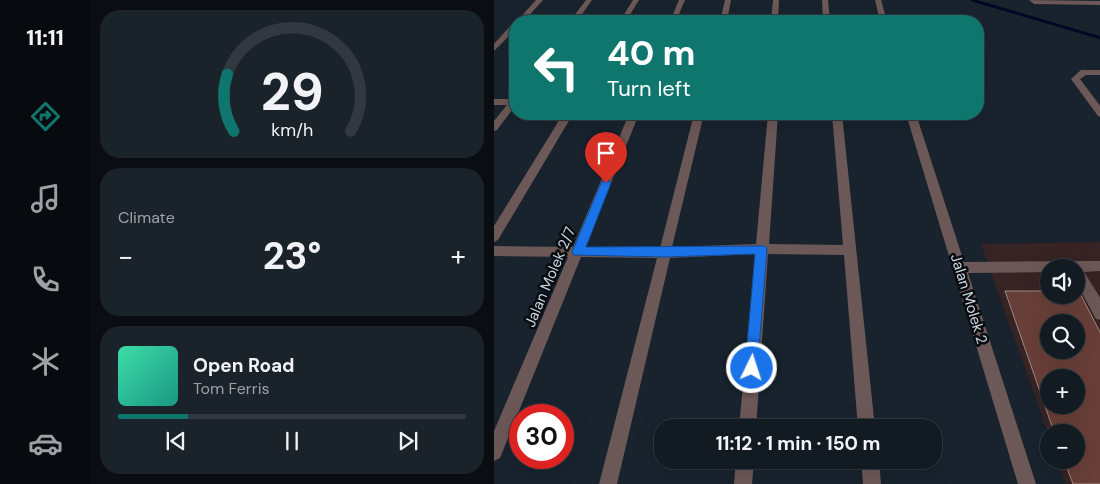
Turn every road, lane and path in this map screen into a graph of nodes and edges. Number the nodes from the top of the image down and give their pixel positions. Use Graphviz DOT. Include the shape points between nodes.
graph roads {
  1 [pos="540,0"];
  2 [pos="589,0"];
  3 [pos="636,0"];
  4 [pos="682,0"];
  5 [pos="728,0"];
  6 [pos="776,0"];
  7 [pos="825,0"];
  8 [pos="878,0"];
  9 [pos="1024,0"];
  10 [pos="1033,1"];
  11 [pos="1082,1"];
  12 [pos="1100,3"];
  13 [pos="526,15"];
  14 [pos="578,15"];
  15 [pos="627,15"];
  16 [pos="676,15"];
  17 [pos="724,15"];
  18 [pos="775,15"];
  19 [pos="826,15"];
  20 [pos="882,15"];
  21 [pos="509,33"];
  22 [pos="494,49"];
  23 [pos="1100,73"];
  24 [pos="509,101"];
  25 [pos="494,102"];
  26 [pos="509,109"];
  27 [pos="1100,114"];
  28 [pos="564,120"];
  29 [pos="632,120"];
  30 [pos="698,120"];
  31 [pos="772,120"];
  32 [pos="838,120"];
  33 [pos="912,120"];
  34 [pos="494,128"];
  35 [pos="494,236"];
  36 [pos="761,249"];
  37 [pos="851,250"];
  38 [pos="494,251"];
  39 [pos="578,252"];
  40 [pos="665,253"];
  41 [pos="1100,266"];
  42 [pos="1040,267"];
  43 [pos="1085,267"];
  44 [pos="959,268"];
  45 [pos="1085,285"];
  46 [pos="1100,314"];
  47 [pos="748,419"];
  48 [pos="866,419"];
  49 [pos="494,452"];
  50 [pos="744,469"];
  51 [pos="871,469"];
  52 [pos="608,484"];
  53 [pos="743,484"];
  54 [pos="872,484"];
  55 [pos="1027,484"];
  1 -- 13 [label="street"];
  2 -- 14 [label="street"];
  3 -- 15 [label="street"];
  4 -- 16 [label="street"];
  5 -- 17 [label="street"];
  6 -- 18 [label="street"];
  7 -- 19 [label="street"];
  8 -- 20 [label="street"];
  9 -- 10 [label="street"];
  10 -- 11 [label="street"];
  11 -- 12 [label="street"];
  21 -- 22 [label="street"];
  23 -- 27 [label="street" via="1084,72 1075,79"];
  24 -- 25 [label="street"];
  26 -- 34 [label="street"];
  28 -- 35 [label="street"];
  29 -- 39 [label="street, Jalan Molek 2/7"];
  30 -- 40 [label="street"];
  31 -- 36 [label="street"];
  32 -- 37 [label="street"];
  33 -- 44 [label="street, Jalan Molek 2"];
  36 -- 37 [label="street"];
  36 -- 40 [label="street"];
  36 -- 47 [label="street"];
  37 -- 48 [label="street"];
  38 -- 39 [label="street"];
  39 -- 40 [label="street"];
  39 -- 49 [label="street, Jalan Molek 2/7"];
  40 -- 52 [label="street"];
  41 -- 43 [label="street"];
  42 -- 44 [label="street"];
  44 -- 55 [label="street, Jalan Molek 2"];
  45 -- 46 [label="street"];
  50 -- 53 [label="street"];
  51 -- 54 [label="street"];
}
